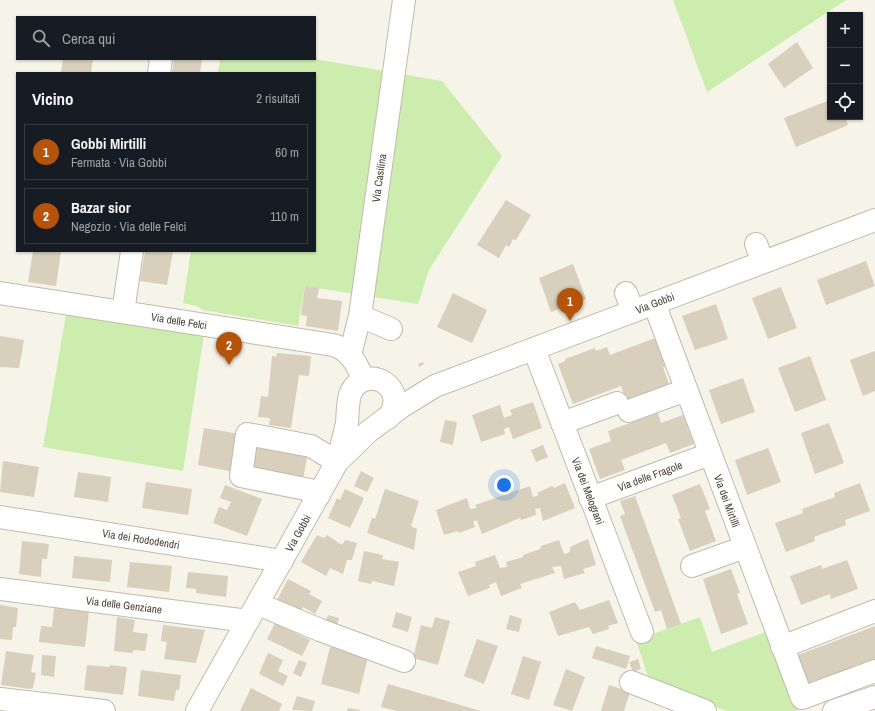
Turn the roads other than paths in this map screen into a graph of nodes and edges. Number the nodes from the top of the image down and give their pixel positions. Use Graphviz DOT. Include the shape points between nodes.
graph roads {
  1 [pos="404,0"];
  2 [pos="161,60"];
  3 [pos="159,72"];
  4 [pos="875,220"];
  5 [pos="132,252"];
  6 [pos="0,293"];
  7 [pos="654,303"];
  8 [pos="123,312"];
  9 [pos="360,316"];
  10 [pos="391,329"];
  11 [pos="534,349"];
  12 [pos="350,355"];
  13 [pos="363,380"];
  14 [pos="435,386"];
  15 [pos="390,387"];
  16 [pos="686,390"];
  17 [pos="349,403"];
  18 [pos="384,421"];
  19 [pos="562,423"];
  20 [pos="710,454"];
  21 [pos="337,462"];
  22 [pos="319,495"];
  23 [pos="590,498"];
  24 [pos="0,517"];
  25 [pos="745,547"];
  26 [pos="282,561"];
  27 [pos="692,566"];
  28 [pos="0,589"];
  29 [pos="875,611"];
  30 [pos="253,613"];
  31 [pos="642,632"];
  32 [pos="782,647"];
  33 [pos="404,661"];
  34 [pos="875,671"];
  35 [pos="631,682"];
  36 [pos="875,697"];
  37 [pos="0,699"];
  38 [pos="805,704"];
  39 [pos="104,711"];
  40 [pos="197,711"];
  41 [pos="704,711"];
  42 [pos="834,711"];
  1 -- 9 [label="street, Via Casilina"];
  2 -- 3 [label="street"];
  4 -- 7 [label="street, Via Gobbi" via="760,253"];
  5 -- 8 [label="street"];
  6 -- 8 [label="street, Via delle Felci"];
  7 -- 11 [label="street, Via Gobbi" via="630,302"];
  7 -- 16 [label="street, Via dei Mirtilli"];
  8 -- 12 [label="street, Via delle Felci" via="333,345"];
  9 -- 10 [label="street"];
  9 -- 12 [label="street, Via Casilina"];
  11 -- 14 [label="street, Via Gobbi"];
  11 -- 19 [label="street, Via dei Melograni"];
  12 -- 13 [label="street, Via delle Felci"];
  13 -- 15 [label="street, Via Gobbi" via="373,378"];
  13 -- 17 [label="street, Via Gobbi" via="350,394"];
  14 -- 15 [label="street, Via Gobbi" via="402,389"];
  14 -- 18 [label="street, Via Gobbi"];
  15 -- 18 [label="street" via="395,403 393,412"];
  16 -- 19 [label="street"];
  16 -- 20 [label="street, Via dei Mirtilli"];
  17 -- 18 [label="street" via="356,418 363,422 371,424"];
  17 -- 21 [label="street, Via Gobbi"];
  18 -- 21 [label="street, Via Gobbi" via="368,432"];
  19 -- 23 [label="street, Via dei Melograni"];
  20 -- 23 [label="street, Via delle Fragole"];
  20 -- 25 [label="street, Via dei Mirtilli"];
  21 -- 22 [label="street, Via Gobbi"];
  21 -- 22 [label="street" via="311,446 248,434 241,476 310,490"];
  22 -- 26 [label="street, Via Gobbi"];
  23 -- 31 [label="street, Via dei Melograni"];
  24 -- 26 [label="street, Via dei Rododendri"];
  25 -- 27 [label="street"];
  25 -- 32 [label="street, Via dei Mirtilli"];
  26 -- 30 [label="street, Via Gobbi"];
  28 -- 30 [label="street, Via delle Genziane"];
  29 -- 32 [label="street"];
  30 -- 33 [label="street" via="320,630"];
  30 -- 40 [label="street, Via Gobbi"];
  32 -- 38 [label="street, Via dei Mirtilli"];
  34 -- 38 [label="street, Via dei Mirtilli"];
  35 -- 41 [label="street"];
  36 -- 42 [label="street"];
  37 -- 39 [label="street"];
}
